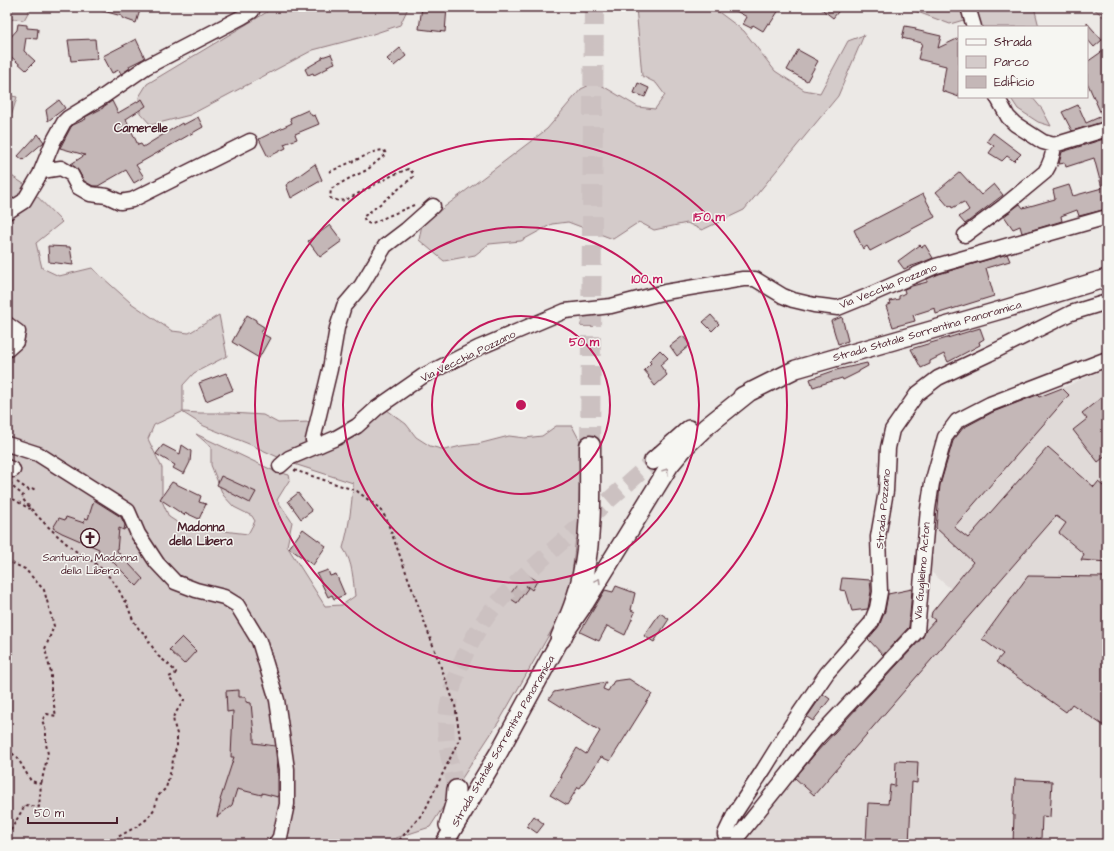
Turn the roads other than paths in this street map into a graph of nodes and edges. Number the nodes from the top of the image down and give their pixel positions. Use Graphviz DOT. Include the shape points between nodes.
graph roads {
  1 [pos="253,7"];
  2 [pos="968,7"];
  3 [pos="974,26"];
  4 [pos="998,98"];
  5 [pos="1107,130"];
  6 [pos="250,141"];
  7 [pos="1054,145"];
  8 [pos="42,171"];
  9 [pos="434,206"];
  10 [pos="7,212"];
  11 [pos="1107,216"];
  12 [pos="965,235"];
  13 [pos="1107,278"];
  14 [pos="1107,302"];
  15 [pos="7,324"];
  16 [pos="7,350"];
  17 [pos="1107,359"];
  18 [pos="751,391"];
  19 [pos="7,444"];
  20 [pos="320,445"];
  21 [pos="590,446"];
  22 [pos="653,461"];
  23 [pos="280,466"];
  24 [pos="561,638"];
  25 [pos="456,789"];
  26 [pos="276,844"];
  27 [pos="442,844"];
  28 [pos="731,844"];
  1 -- 8 [label="street" via="252,11 242,17 146,67 68,118 53,142"];
  2 -- 3 [label="street"];
  4 -- 7 [label="street" via="1015,124 1043,142"];
  5 -- 7 [label="street"];
  6 -- 8 [label="street" via="132,200 120,202 107,196 90,194 78,187 71,174 61,168"];
  7 -- 12 [label="street" via="1052,158 1045,172"];
  8 -- 10 [label="street" via="24,201"];
  9 -- 20 [label="street" via="386,246 361,286 344,306 313,440"];
  11 -- 20 [label="street, Via Vecchia Pozzano" via="936,266 838,308 793,300 755,279 744,279 665,292 611,306 565,311 478,348 423,376 377,408 358,426"];
  13 -- 18 [label="main road, Strada Statale Sorrentina Panoramica" via="796,369"];
  14 -- 28 [label="street, Strada Pozzano" via="1071,313 938,378 917,394 892,430 888,448 886,492 878,537 880,592 877,608 871,623 827,673 735,814 725,834"];
  15 -- 16 [label="street" via="18,332 16,342"];
  17 -- 28 [label="street, Via Guglielmo Acton" via="990,404 957,421 945,437 932,483 917,632 816,739"];
  18 -- 22 [label="main road" via="710,413"];
  24 -- 18 [label="main road, Strada Statale Sorrentina Panoramica, one-way" via="670,465 706,427"];
  19 -- 26 [label="street" via="38,454 128,511 138,534 157,563 175,582 224,597 237,605 260,641 277,700 287,769 287,804 280,837"];
  20 -- 23 [label="street, Via Vecchia Pozzano" via="289,458"];
  21 -- 24 [label="highway" via="587,553 578,594"];
  24 -- 27 [label="main road, Strada Statale Sorrentina Panoramica" via="499,752"];
  25 -- 27 [label="main road"];
}
